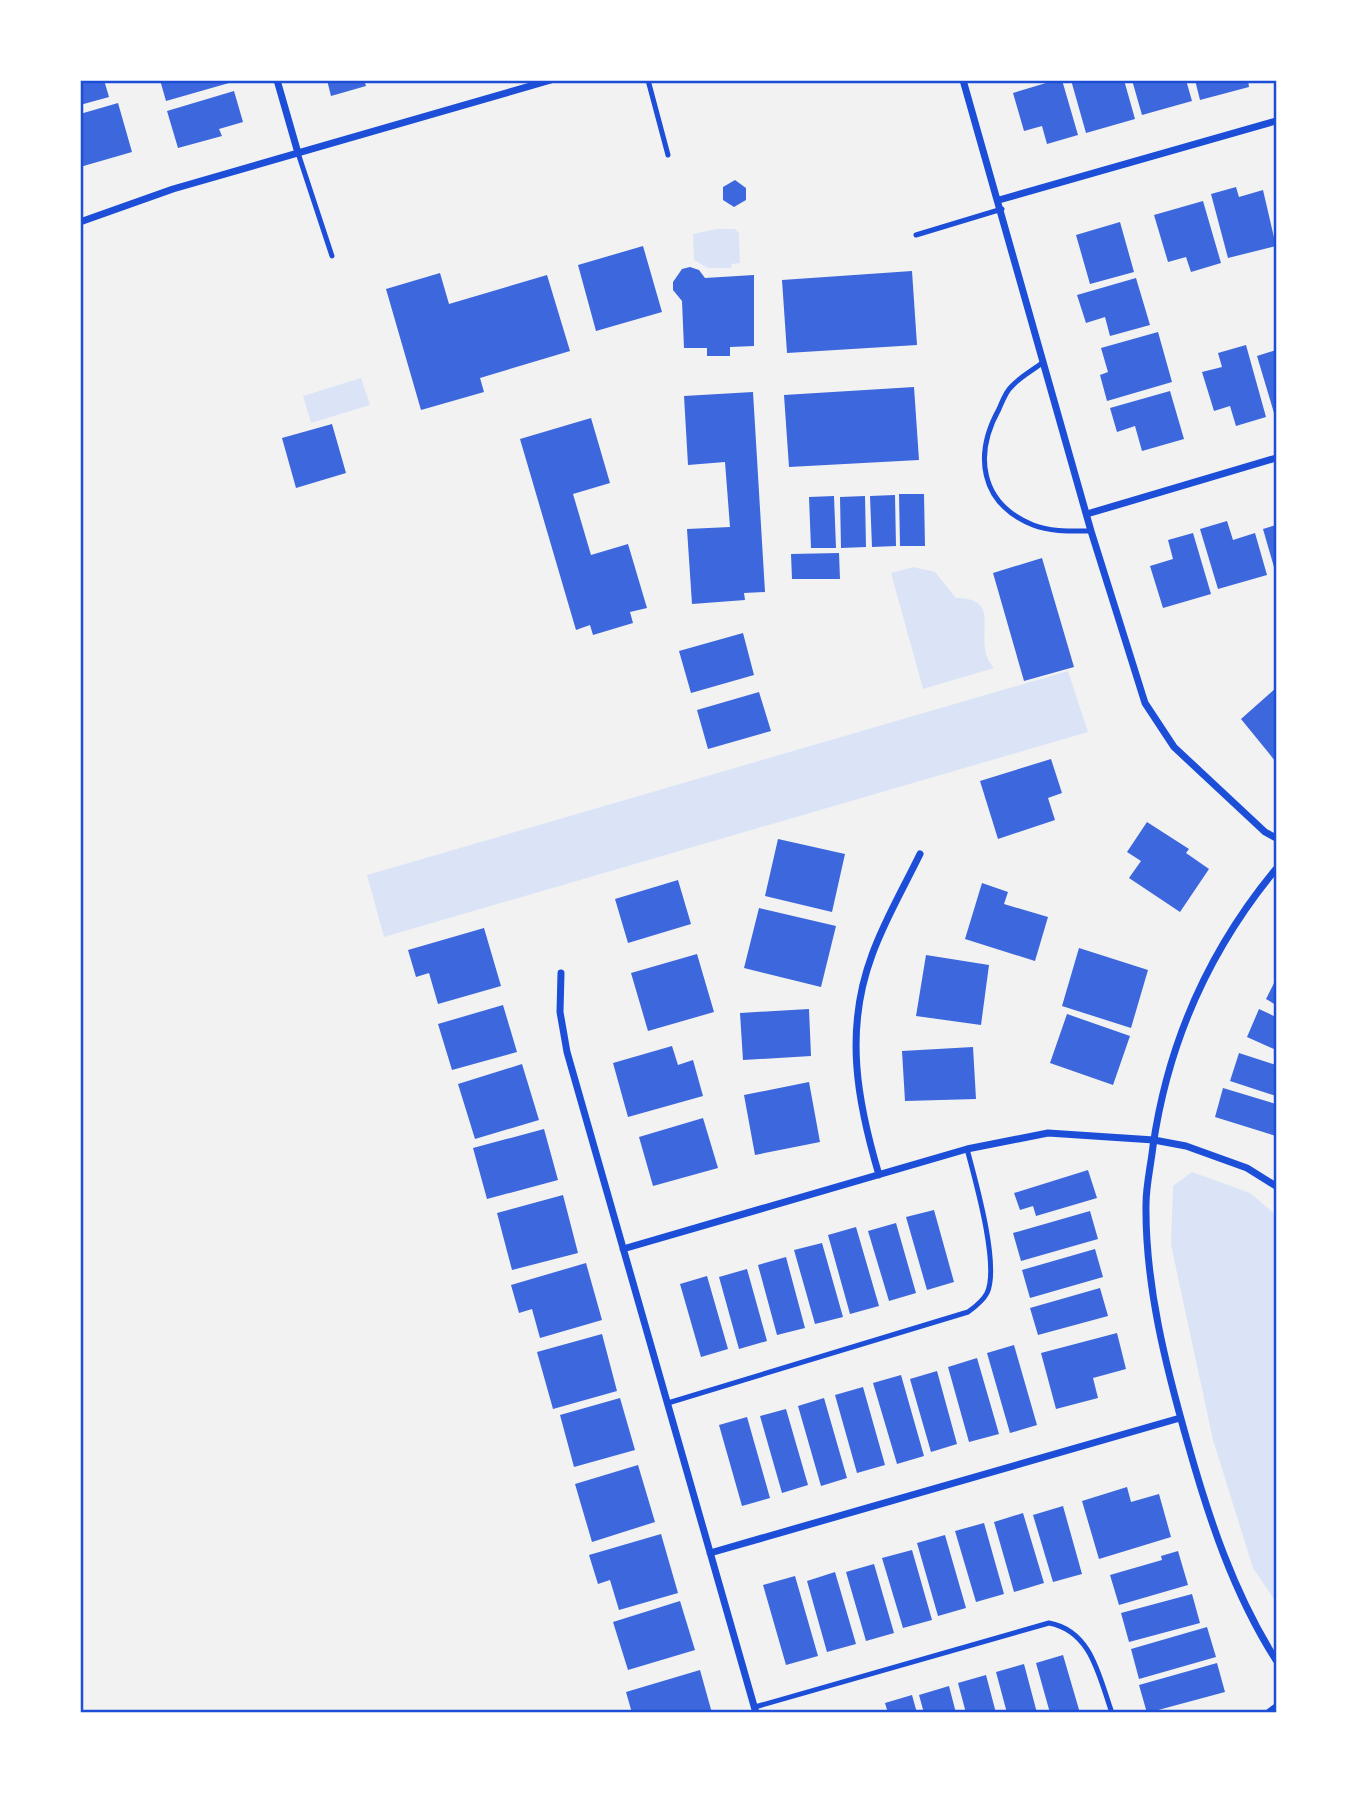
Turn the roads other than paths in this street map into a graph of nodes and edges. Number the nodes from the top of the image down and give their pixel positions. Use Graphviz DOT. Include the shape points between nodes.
graph roads {
  1 [pos="277,80"];
  2 [pos="551,80"];
  3 [pos="648,80"];
  4 [pos="963,80"];
  5 [pos="1276,121"];
  6 [pos="298,153"];
  7 [pos="668,155"];
  8 [pos="999,200"];
  9 [pos="1002,209"];
  10 [pos="80,222"];
  11 [pos="916,235"];
  12 [pos="332,256"];
  13 [pos="1042,363"];
  14 [pos="1276,458"];
  15 [pos="1087,514"];
  16 [pos="1091,531"];
  17 [pos="1276,838"];
  18 [pos="919,854"];
  19 [pos="1276,869"];
  20 [pos="561,973"];
  21 [pos="1154,1140"];
  22 [pos="967,1149"];
  23 [pos="879,1175"];
  24 [pos="1276,1185"];
  25 [pos="623,1249"];
  26 [pos="668,1403"];
  27 [pos="1180,1418"];
  28 [pos="710,1553"];
  29 [pos="1276,1660"];
  30 [pos="1276,1707"];
  31 [pos="755,1710"];
  32 [pos="1112,1713"];
  33 [pos="1268,1713"];
  1 -- 6 [label="street"];
  2 -- 6 [label="street"];
  3 -- 7 [label="lane"];
  4 -- 8 [label="street"];
  5 -- 8 [label="street"];
  6 -- 10 [label="street"];
  6 -- 12 [label="lane"];
  8 -- 9 [label="street"];
  9 -- 11 [label="lane"];
  9 -- 13 [label="street"];
  13 -- 15 [label="street"];
  13 -- 16 [label="lane" via="1010,386 986,431 985,475 1000,500 1032,524 1052,530"];
  14 -- 15 [label="street"];
  15 -- 16 [label="street"];
  16 -- 17 [label="street" via="1149,711 1200,774"];
  18 -- 23 [label="street" via="872,955 858,1005 856,1085"];
  19 -- 21 [label="street" via="1218,950 1193,1000 1172,1053"];
  20 -- 25 [label="street" via="559,1012 567,1052"];
  21 -- 22 [label="street" via="1048,1133"];
  21 -- 24 [label="street" via="1220,1157"];
  21 -- 27 [label="street" via="1146,1203 1151,1277"];
  22 -- 23 [label="street"];
  22 -- 26 [label="lane" via="980,1195 991,1271 986,1293 968,1312"];
  23 -- 25 [label="street"];
  25 -- 26 [label="street"];
  26 -- 28 [label="street"];
  27 -- 28 [label="street"];
  27 -- 29 [label="street" via="1227,1561"];
  28 -- 31 [label="street"];
  30 -- 33 [label="street"];
  31 -- 32 [label="lane" via="1049,1623 1081,1638 1089,1649"];
}
